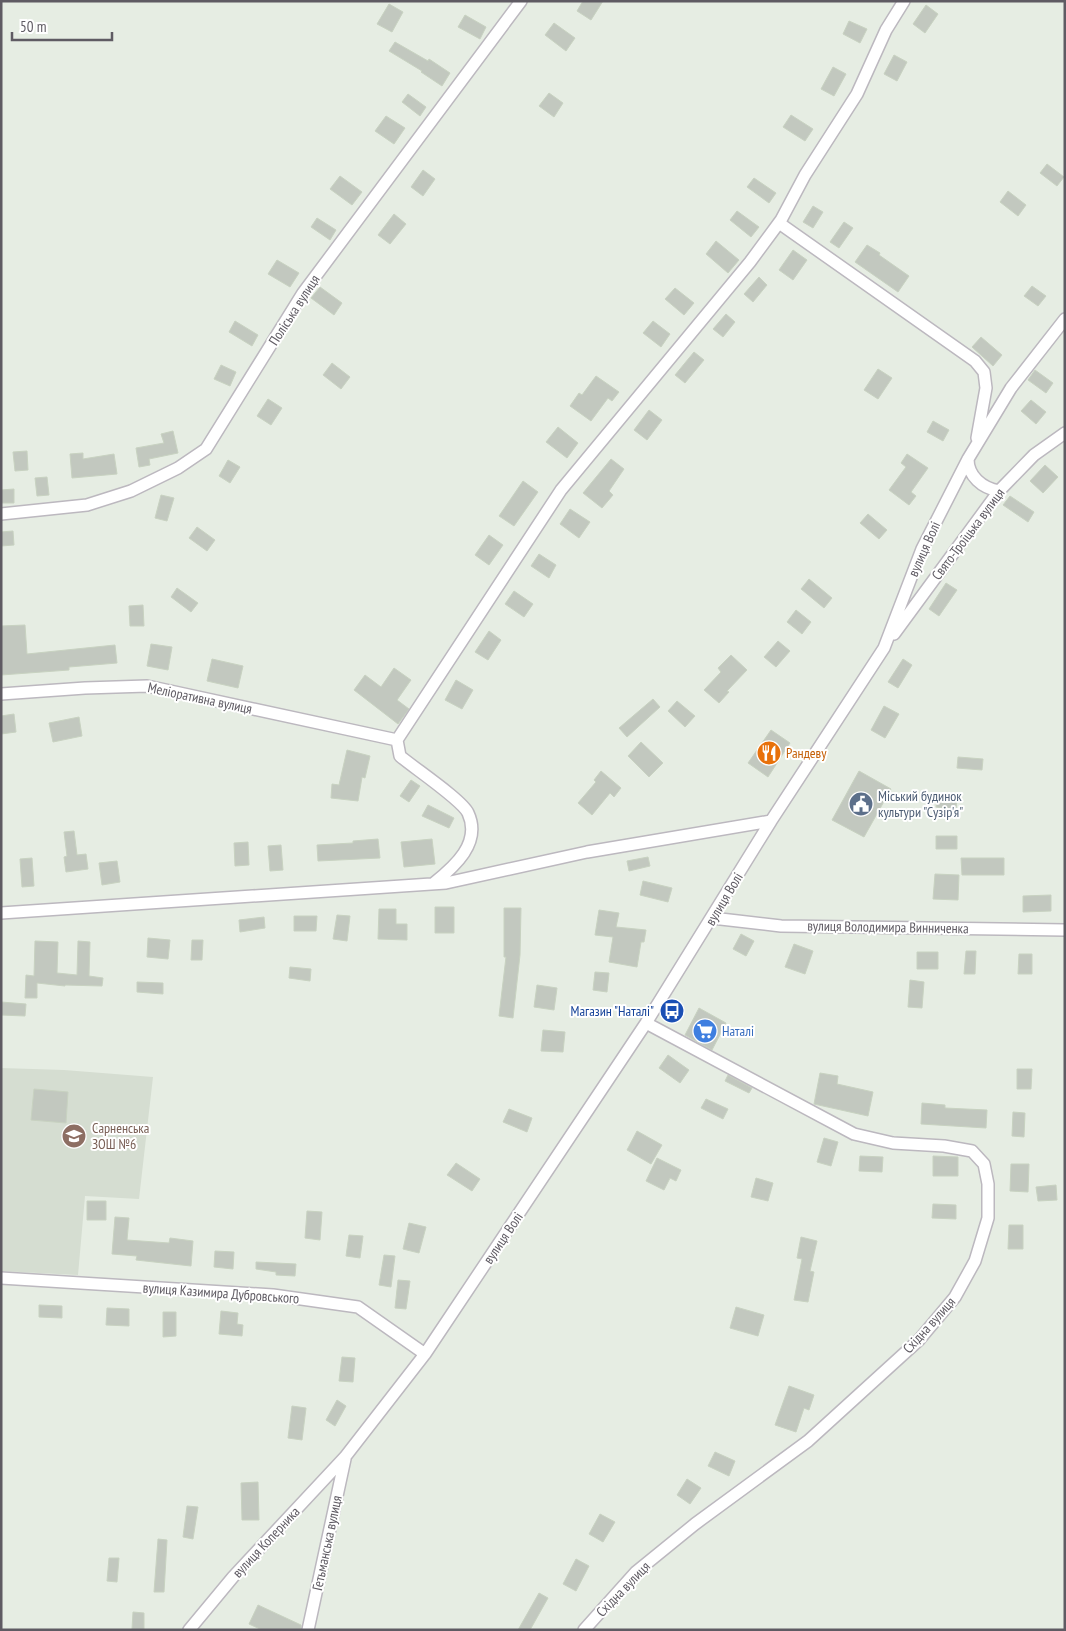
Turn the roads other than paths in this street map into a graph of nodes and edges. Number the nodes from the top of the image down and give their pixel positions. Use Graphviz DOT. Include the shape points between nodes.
graph roads {
  1 [pos="521,1"];
  2 [pos="904,1"];
  3 [pos="779,222"];
  4 [pos="1065,319"];
  5 [pos="1065,433"];
  6 [pos="976,445"];
  7 [pos="968,459"];
  8 [pos="998,490"];
  9 [pos="1,514"];
  10 [pos="884,648"];
  11 [pos="1,694"];
  12 [pos="397,740"];
  13 [pos="771,821"];
  14 [pos="434,884"];
  15 [pos="1,913"];
  16 [pos="712,918"];
  17 [pos="1065,930"];
  18 [pos="646,1023"];
  19 [pos="1,1278"];
  20 [pos="425,1354"];
  21 [pos="345,1457"];
  22 [pos="189,1630"];
  23 [pos="308,1630"];
  24 [pos="584,1630"];
  1 -- 9 [label="street, Поліська вулиця" via="303,293 206,449 178,468 131,492 87,505"];
  2 -- 3 [label="street" via="886,30 857,94"];
  3 -- 6 [label="street" via="975,361 984,372 986,388"];
  3 -- 12 [label="street" via="750,262 561,490"];
  4 -- 6 [label="street, вулиця Волі" via="1011,388"];
  5 -- 8 [label="street, Свято-Троїцька вулиця" via="1034,455"];
  6 -- 7 [label="street, вулиця Волі"];
  7 -- 8 [label="street" via="968,469 981,485"];
  7 -- 10 [label="street, вулиця Волі" via="922,549"];
  8 -- 10 [label="street, Свято-Троїцька вулиця"];
  10 -- 13 [label="street, вулиця Волі"];
  11 -- 12 [label="street, Меліоративна вулиця" via="147,686"];
  12 -- 14 [label="street" via="400,756 458,801 468,813 472,829 464,855"];
  13 -- 14 [label="street" via="587,852"];
  13 -- 16 [label="street, вулиця Волі"];
  14 -- 15 [label="street"];
  16 -- 17 [label="street, вулиця Володимира Винниченка" via="781,926"];
  16 -- 18 [label="street, вулиця Волі"];
  18 -- 20 [label="street, вулиця Волі"];
  18 -- 24 [label="street, Східна вулиця" via="854,1134 893,1143 972,1151 984,1164 988,1184 988,1218 975,1261 955,1297 918,1340 808,1441 636,1572"];
  19 -- 20 [label="street, вулиця Казимира Дубровського" via="272,1295 358,1307"];
  20 -- 21 [label="street, вулиця Волі"];
  21 -- 22 [label="street, вулиця Коперника" via="233,1576"];
  21 -- 23 [label="street, Гетьманська вулиця"];
}
